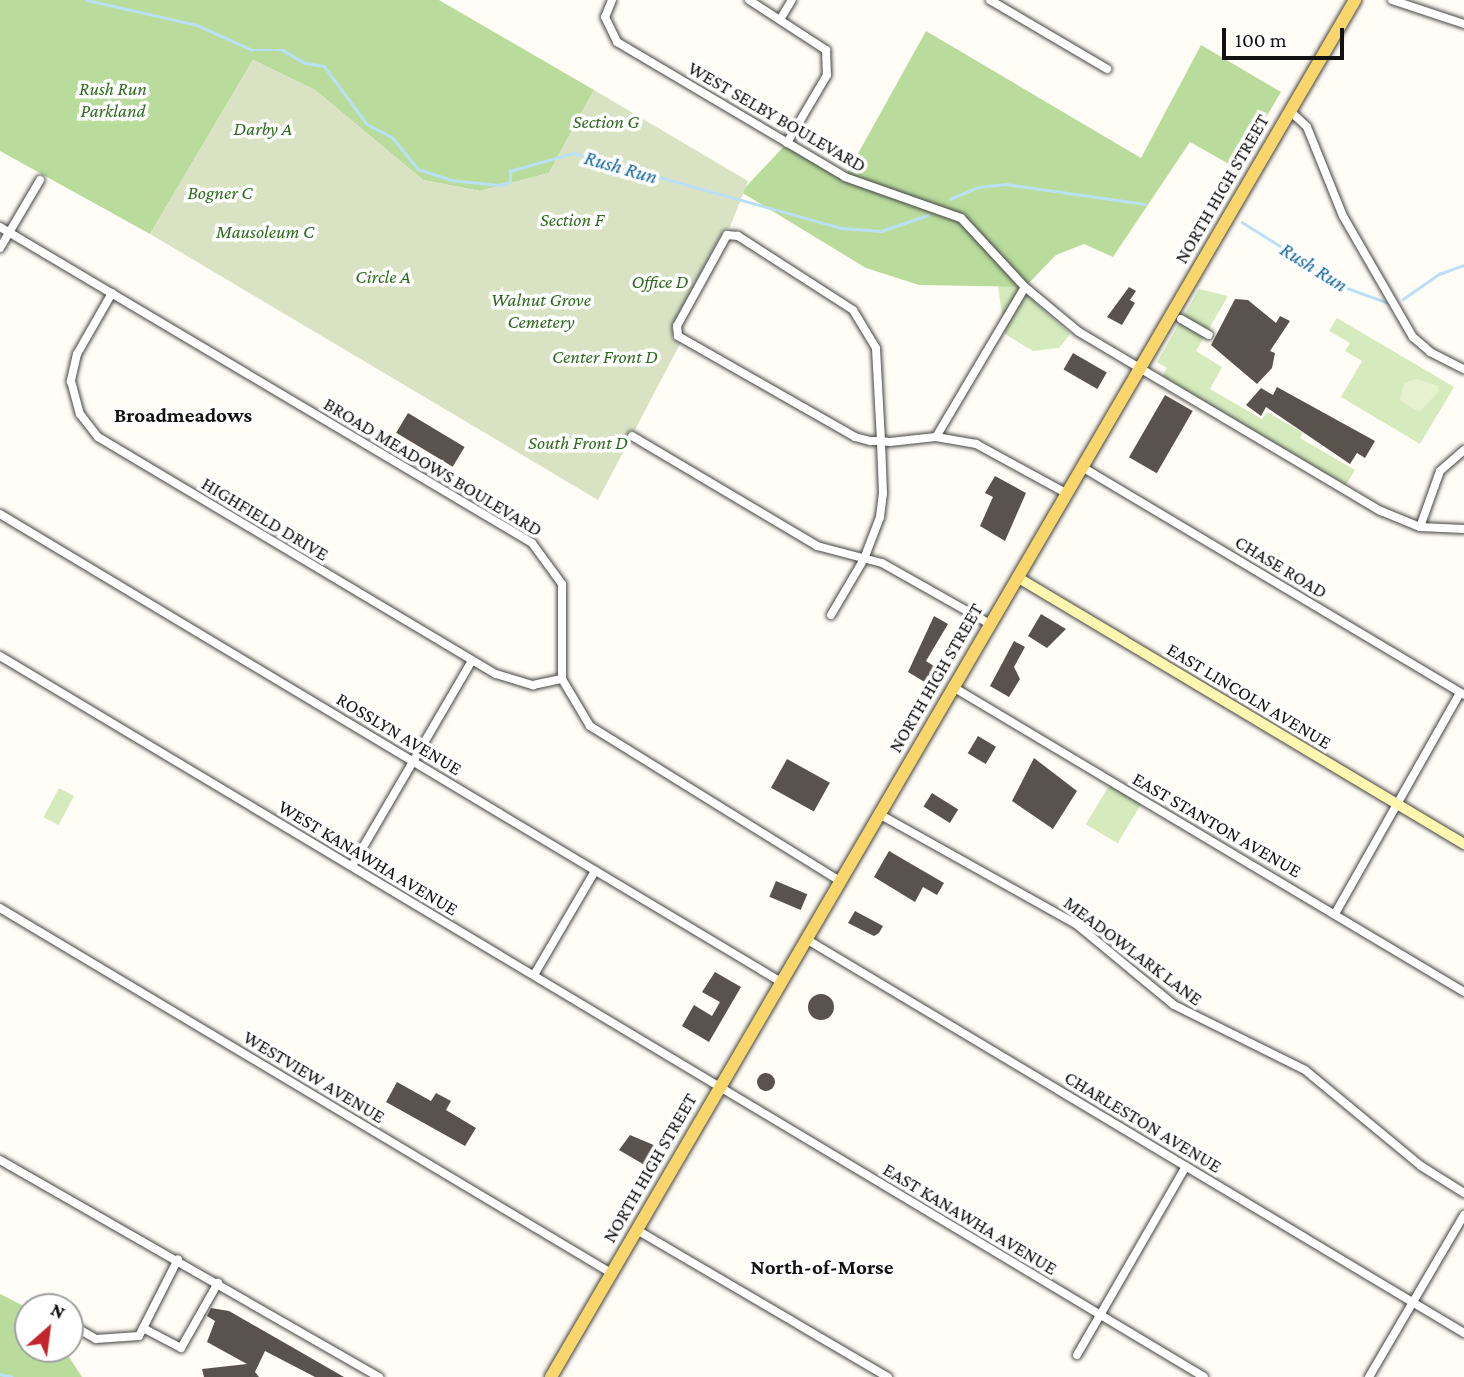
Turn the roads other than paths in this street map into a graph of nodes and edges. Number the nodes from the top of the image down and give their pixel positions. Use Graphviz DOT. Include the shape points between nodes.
graph roads {
  1 [pos="612,0"];
  2 [pos="749,0"];
  3 [pos="792,0"];
  4 [pos="990,0"];
  5 [pos="1355,0"];
  6 [pos="1392,0"];
  7 [pos="780,18"];
  8 [pos="1464,24"];
  9 [pos="1107,69"];
  10 [pos="1290,111"];
  11 [pos="787,142"];
  12 [pos="40,180"];
  13 [pos="0,227"];
  14 [pos="9,232"];
  15 [pos="0,248"];
  16 [pos="1025,287"];
  17 [pos="112,293"];
  18 [pos="1181,318"];
  19 [pos="1209,335"];
  20 [pos="1139,368"];
  21 [pos="1464,369"];
  22 [pos="632,436"];
  23 [pos="936,436"];
  24 [pos="881,441"];
  25 [pos="1464,450"];
  26 [pos="1082,467"];
  27 [pos="1066,493"];
  28 [pos="0,514"];
  29 [pos="1420,527"];
  30 [pos="1464,529"];
  31 [pos="864,559"];
  32 [pos="1017,578"];
  33 [pos="831,615"];
  34 [pos="990,624"];
  35 [pos="0,656"];
  36 [pos="472,661"];
  37 [pos="562,679"];
  38 [pos="953,687"];
  39 [pos="1462,694"];
  40 [pos="413,761"];
  41 [pos="1398,805"];
  42 [pos="879,814"];
  43 [pos="1464,845"];
  44 [pos="352,866"];
  45 [pos="595,871"];
  46 [pos="840,881"];
  47 [pos="0,908"];
  48 [pos="1336,912"];
  49 [pos="806,939"];
  50 [pos="534,975"];
  51 [pos="781,982"];
  52 [pos="1464,992"];
  53 [pos="720,1087"];
  54 [pos="0,1160"];
  55 [pos="1186,1166"];
  56 [pos="1464,1194"];
  57 [pos="1464,1215"];
  58 [pos="637,1230"];
  59 [pos="178,1259"];
  60 [pos="611,1273"];
  61 [pos="218,1283"];
  62 [pos="1413,1302"];
  63 [pos="1100,1315"];
  64 [pos="143,1328"];
  65 [pos="84,1332"];
  66 [pos="1464,1332"];
  67 [pos="1077,1355"];
  68 [pos="379,1377"];
  69 [pos="551,1377"];
  70 [pos="888,1377"];
  71 [pos="1204,1377"];
  72 [pos="1369,1377"];
  1 -- 11 [label="street, WEST SELBY BOULEVARD" via="606,27 617,42"];
  2 -- 7 [label="street"];
  3 -- 7 [label="street"];
  4 -- 9 [label="street"];
  5 -- 10 [label="main road, NORTH HIGH STREET"];
  6 -- 8 [label="street"];
  7 -- 11 [label="street" via="826,50 827,75"];
  10 -- 20 [label="main road, NORTH HIGH STREET"];
  10 -- 21 [label="street" via="1307,127 1343,216 1413,337 1430,352"];
  11 -- 16 [label="street, WEST SELBY BOULEVARD" via="845,177 948,211 987,242"];
  12 -- 14 [label="street"];
  13 -- 14 [label="street, BROAD MEADOWS BOULEVARD"];
  14 -- 15 [label="street"];
  14 -- 17 [label="street, BROAD MEADOWS BOULEVARD"];
  16 -- 20 [label="street, WEST SELBY BOULEVARD" via="1079,332"];
  16 -- 23 [label="street"];
  17 -- 36 [label="street, HIGHFIELD DRIVE" via="77,354 71,381 80,414 98,437"];
  17 -- 37 [label="street, BROAD MEADOWS BOULEVARD" via="532,542 555,568 565,594"];
  18 -- 19 [label="street"];
  20 -- 26 [label="main road, NORTH HIGH STREET"];
  20 -- 29 [label="street, WEST SELBY BOULEVARD" via="1381,511"];
  22 -- 31 [label="street" via="817,546"];
  23 -- 24 [label="street"];
  23 -- 27 [label="street" via="989,449"];
  24 -- 24 [label="street" via="840,431 678,336 677,326 702,275 717,247 732,234 862,319 876,348"];
  24 -- 31 [label="street" via="880,517"];
  25 -- 29 [label="street" via="1440,471"];
  26 -- 27 [label="main road, NORTH HIGH STREET"];
  26 -- 39 [label="street, CHASE ROAD"];
  27 -- 32 [label="main road, NORTH HIGH STREET"];
  28 -- 40 [label="street, ROSSLYN AVENUE"];
  29 -- 30 [label="street, WEST SELBY BOULEVARD"];
  31 -- 33 [label="street"];
  31 -- 34 [label="street" via="907,575"];
  32 -- 34 [label="main road, NORTH HIGH STREET"];
  32 -- 41 [label="main road, EAST LINCOLN AVENUE"];
  34 -- 38 [label="main road, NORTH HIGH STREET"];
  35 -- 44 [label="street, WEST KANAWHA AVENUE"];
  36 -- 37 [label="street, HIGHFIELD DRIVE" via="522,684"];
  36 -- 40 [label="street"];
  37 -- 46 [label="street" via="583,718 608,742"];
  38 -- 42 [label="main road, NORTH HIGH STREET"];
  38 -- 48 [label="street, EAST STANTON AVENUE"];
  39 -- 41 [label="street"];
  40 -- 44 [label="street"];
  40 -- 45 [label="street, ROSSLYN AVENUE"];
  41 -- 43 [label="main road, EAST LINCOLN AVENUE"];
  41 -- 48 [label="street"];
  42 -- 46 [label="main road, NORTH HIGH STREET"];
  42 -- 56 [label="street, MEADOWLARK LANE" via="1076,924 1202,1022 1305,1070 1421,1166"];
  44 -- 50 [label="street, WEST KANAWHA AVENUE"];
  45 -- 50 [label="street"];
  45 -- 51 [label="street, ROSSLYN AVENUE"];
  46 -- 49 [label="main road, NORTH HIGH STREET"];
  47 -- 60 [label="street, WESTVIEW AVENUE"];
  48 -- 52 [label="street, EAST STANTON AVENUE"];
  49 -- 51 [label="main road, NORTH HIGH STREET"];
  49 -- 55 [label="street, CHARLESTON AVENUE"];
  50 -- 53 [label="street, WEST KANAWHA AVENUE"];
  51 -- 53 [label="main road, NORTH HIGH STREET"];
  53 -- 58 [label="main road, NORTH HIGH STREET"];
  53 -- 63 [label="street, EAST KANAWHA AVENUE"];
  54 -- 59 [label="street"];
  55 -- 62 [label="street, CHARLESTON AVENUE"];
  55 -- 63 [label="street"];
  57 -- 62 [label="street"];
  58 -- 60 [label="main road, NORTH HIGH STREET"];
  58 -- 70 [label="street"];
  59 -- 61 [label="street"];
  59 -- 64 [label="street"];
  60 -- 69 [label="main road, NORTH HIGH STREET"];
  61 -- 64 [label="street" via="181,1348"];
  61 -- 68 [label="street"];
  62 -- 66 [label="street, CHARLESTON AVENUE"];
  62 -- 72 [label="street"];
  63 -- 67 [label="street"];
  63 -- 71 [label="street, EAST KANAWHA AVENUE"];
  64 -- 65 [label="street" via="138,1336 96,1339"];
}
